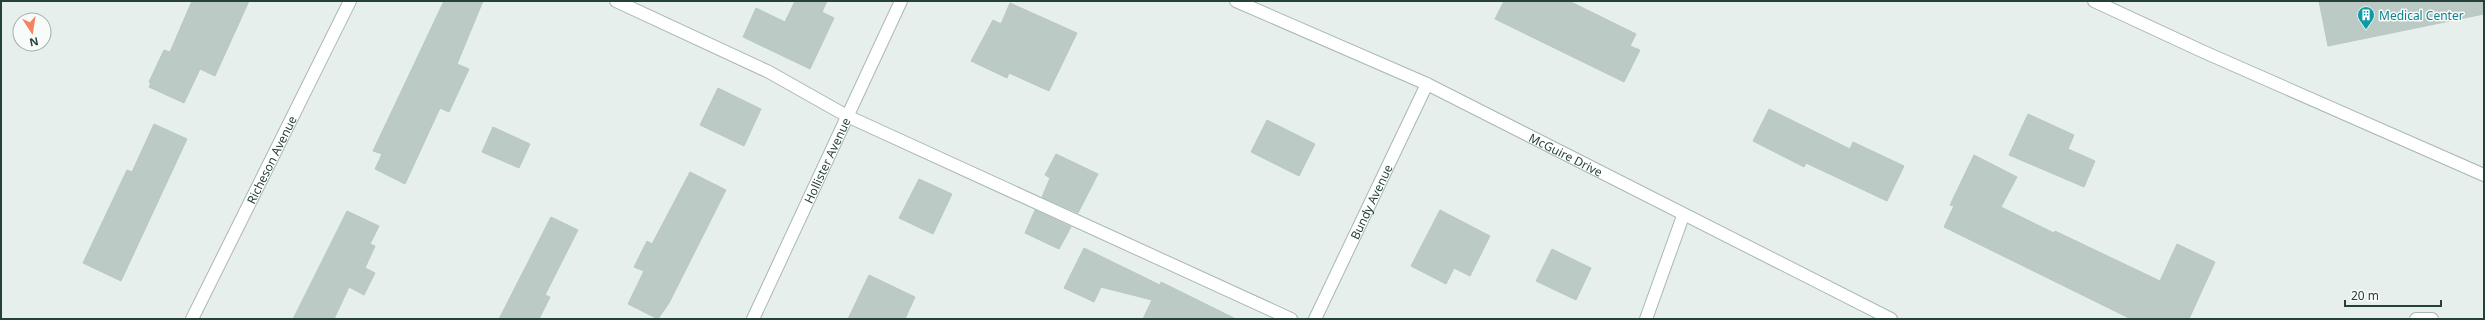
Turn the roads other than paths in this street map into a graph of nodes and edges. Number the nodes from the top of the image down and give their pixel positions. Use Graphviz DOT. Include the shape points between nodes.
graph roads {
  1 [pos="350,1"];
  2 [pos="616,1"];
  3 [pos="901,1"];
  4 [pos="1236,1"];
  5 [pos="2094,1"];
  6 [pos="1427,84"];
  7 [pos="848,116"];
  8 [pos="2484,175"];
  9 [pos="1683,216"];
  10 [pos="192,319"];
  11 [pos="752,319"];
  12 [pos="1291,319"];
  13 [pos="1315,319"];
  14 [pos="1646,319"];
  15 [pos="1891,319"];
  16 [pos="2416,319"];
  17 [pos="2432,319"];
  1 -- 10 [label="street, Richeson Avenue"];
  2 -- 7 [label="street" via="769,72"];
  3 -- 7 [label="street, Hollister Avenue"];
  4 -- 6 [label="street, McGuire Drive"];
  5 -- 8 [label="street"];
  6 -- 9 [label="street, McGuire Drive"];
  6 -- 13 [label="street, Bundy Avenue"];
  7 -- 11 [label="street, Hollister Avenue"];
  7 -- 12 [label="street"];
  9 -- 14 [label="street"];
  9 -- 15 [label="street, McGuire Drive"];
  16 -- 17 [label="street"];
}
